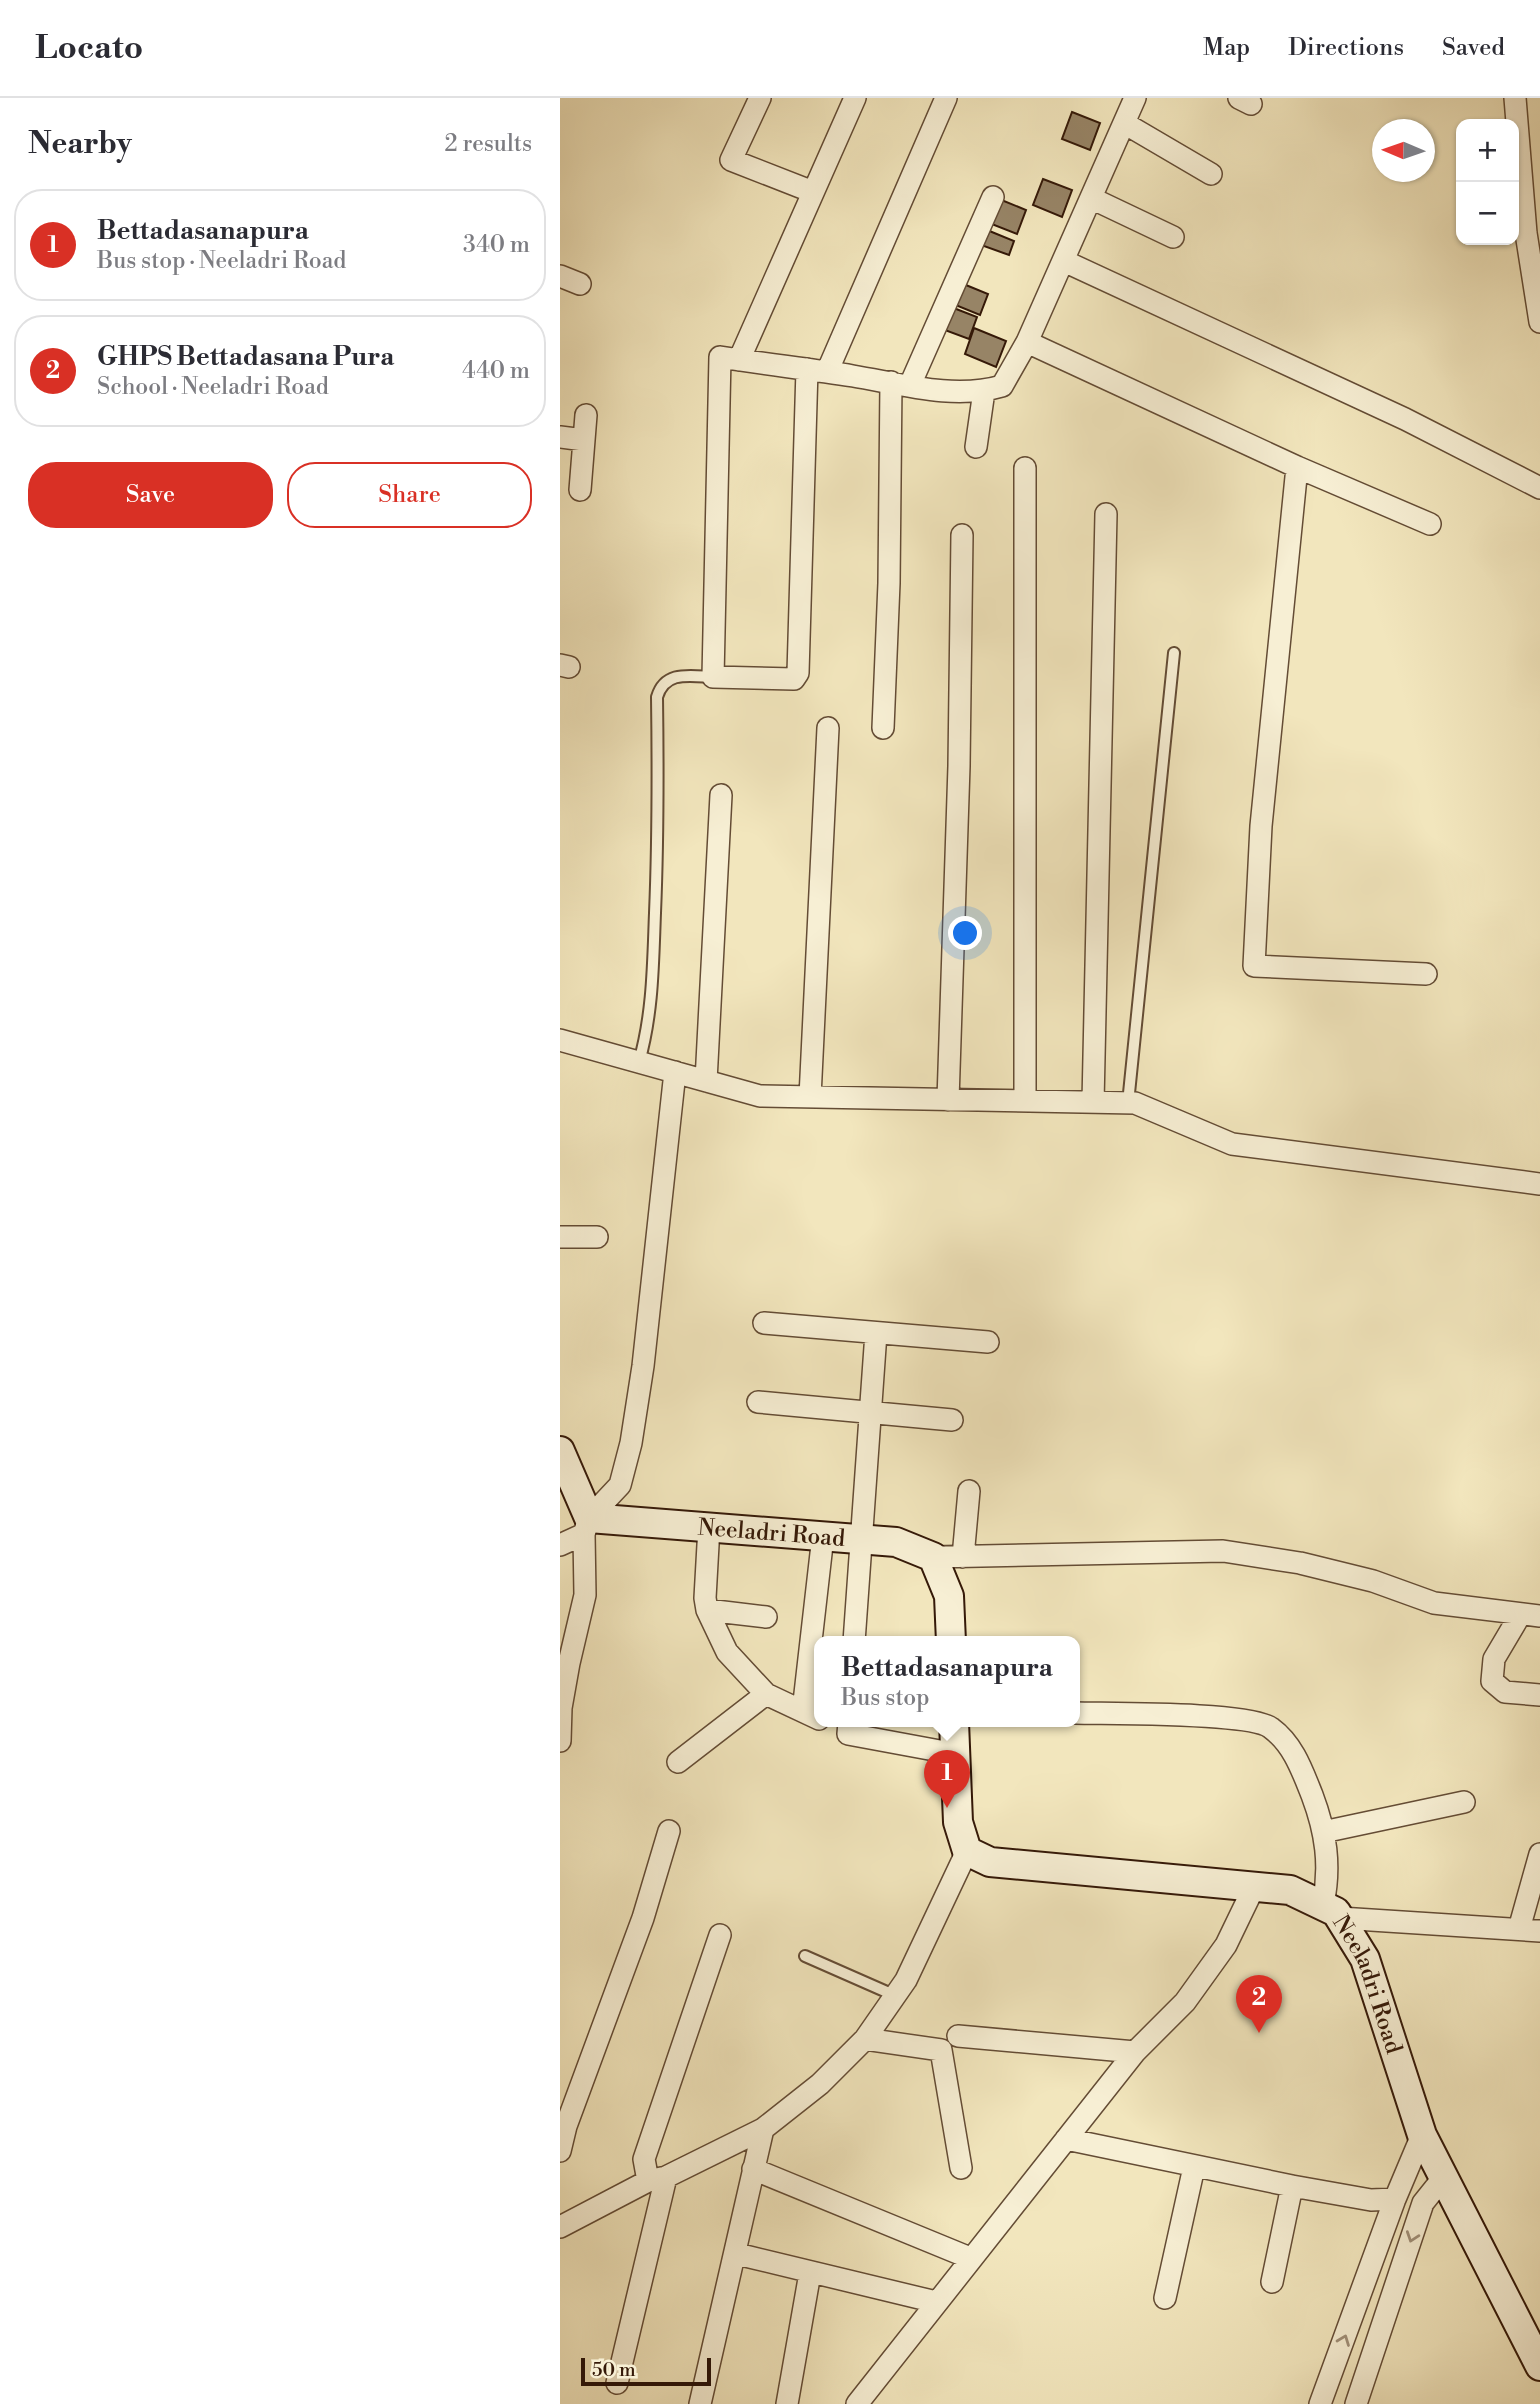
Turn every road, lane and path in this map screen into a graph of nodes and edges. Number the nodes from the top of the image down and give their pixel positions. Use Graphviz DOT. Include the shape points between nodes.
graph roads {
  1 [pos="761,98"];
  2 [pos="855,98"];
  3 [pos="946,98"];
  4 [pos="1135,98"];
  5 [pos="1515,98"];
  6 [pos="1124,124"];
  7 [pos="1210,174"];
  8 [pos="813,192"];
  9 [pos="993,197"];
  10 [pos="1091,198"];
  11 [pos="1173,237"];
  12 [pos="1064,261"];
  13 [pos="560,275"];
  14 [pos="580,284"];
  15 [pos="1540,322"];
  16 [pos="1027,342"];
  17 [pos="739,360"];
  18 [pos="817,371"];
  19 [pos="901,384"];
  20 [pos="984,391"];
  21 [pos="586,415"];
  22 [pos="560,437"];
  23 [pos="584,440"];
  24 [pos="976,447"];
  25 [pos="1297,467"];
  26 [pos="1025,468"];
  27 [pos="1540,488"];
  28 [pos="580,489"];
  29 [pos="1107,514"];
  30 [pos="1430,524"];
  31 [pos="962,535"];
  32 [pos="1174,653"];
  33 [pos="713,677"];
  34 [pos="883,728"];
  35 [pos="828,729"];
  36 [pos="721,795"];
  37 [pos="1426,974"];
  38 [pos="560,1040"];
  39 [pos="639,1062"];
  40 [pos="675,1072"];
  41 [pos="706,1081"];
  42 [pos="810,1097"];
  43 [pos="948,1100"];
  44 [pos="1025,1101"];
  45 [pos="1093,1102"];
  46 [pos="1128,1103"];
  47 [pos="1540,1184"];
  48 [pos="560,1237"];
  49 [pos="597,1237"];
  50 [pos="765,1323"];
  51 [pos="876,1333"];
  52 [pos="988,1342"];
  53 [pos="758,1402"];
  54 [pos="869,1414"];
  55 [pos="952,1420"];
  56 [pos="560,1451"];
  57 [pos="969,1491"];
  58 [pos="580,1511"];
  59 [pos="709,1527"];
  60 [pos="823,1536"];
  61 [pos="859,1539"];
  62 [pos="560,1545"];
  63 [pos="933,1557"];
  64 [pos="963,1557"];
  65 [pos="707,1611"];
  66 [pos="1530,1616"];
  67 [pos="766,1617"];
  68 [pos="816,1636"];
  69 [pos="854,1636"];
  70 [pos="951,1636"];
  71 [pos="814,1670"];
  72 [pos="766,1694"];
  73 [pos="1540,1695"];
  74 [pos="561,1708"];
  75 [pos="1080,1713"];
  76 [pos="811,1715"];
  77 [pos="954,1727"];
  78 [pos="849,1728"];
  79 [pos="560,1741"];
  80 [pos="956,1754"];
  81 [pos="678,1762"];
  82 [pos="1464,1801"];
  83 [pos="670,1831"];
  84 [pos="1323,1832"];
  85 [pos="967,1851"];
  86 [pos="1540,1854"];
  87 [pos="1254,1887"];
  88 [pos="1332,1911"];
  89 [pos="1530,1930"];
  90 [pos="720,1935"];
  91 [pos="805,1956"];
  92 [pos="895,1996"];
  93 [pos="958,2036"];
  94 [pos="865,2039"];
  95 [pos="1135,2052"];
  96 [pos="763,2129"];
  97 [pos="1422,2136"];
  98 [pos="1066,2138"];
  99 [pos="560,2151"];
  100 [pos="1194,2167"];
  101 [pos="961,2168"];
  102 [pos="753,2169"];
  103 [pos="1443,2178"];
  104 [pos="657,2179"];
  105 [pos="1293,2186"];
  106 [pos="1395,2199"];
  107 [pos="560,2227"];
  108 [pos="737,2254"];
  109 [pos="970,2258"];
  110 [pos="810,2273"];
  111 [pos="1272,2282"];
  112 [pos="1164,2298"];
  113 [pos="936,2302"];
  114 [pos="1540,2366"];
  115 [pos="617,2383"];
  116 [pos="700,2404"];
  117 [pos="787,2404"];
  118 [pos="857,2404"];
  119 [pos="1320,2404"];
  120 [pos="1356,2404"];
  1 -- 8 [label="street" via="731,160"];
  2 -- 8 [label="street"];
  3 -- 18 [label="street"];
  4 -- 6 [label="street"];
  5 -- 15 [label="street" via="1526,233"];
  6 -- 7 [label="street"];
  6 -- 10 [label="street"];
  8 -- 17 [label="street"];
  9 -- 19 [label="street"];
  10 -- 11 [label="street"];
  10 -- 12 [label="street"];
  12 -- 16 [label="street"];
  12 -- 27 [label="street" via="1405,419"];
  13 -- 14 [label="street"];
  16 -- 20 [label="street" via="1002,386"];
  16 -- 25 [label="street"];
  17 -- 18 [label="street"];
  17 -- 33 [label="street" via="720,357"];
  18 -- 19 [label="street"];
  18 -- 33 [label="street" via="798,673 794,678"];
  19 -- 20 [label="street"];
  19 -- 34 [label="street"];
  20 -- 24 [label="street"];
  21 -- 23 [label="street"];
  22 -- 23 [label="street"];
  23 -- 28 [label="street"];
  25 -- 30 [label="street"];
  25 -- 37 [label="street" via="1261,826 1254,966"];
  26 -- 44 [label="street"];
  29 -- 45 [label="street"];
  31 -- 43 [label="street" via="960,766"];
  32 -- 46 [label="lane"];
  33 -- 39 [label="lane" via="667,679 657,697 652,992"];
  35 -- 42 [label="street"];
  36 -- 41 [label="street"];
  38 -- 39 [label="street"];
  39 -- 40 [label="street"];
  40 -- 41 [label="street"];
  40 -- 58 [label="street" via="631,1443 620,1485"];
  41 -- 42 [label="street" via="760,1097"];
  42 -- 43 [label="street"];
  43 -- 44 [label="street"];
  44 -- 45 [label="street"];
  45 -- 46 [label="street"];
  46 -- 47 [label="street" via="1231,1144"];
  48 -- 49 [label="street"];
  50 -- 51 [label="street"];
  51 -- 52 [label="street"];
  51 -- 54 [label="street"];
  53 -- 54 [label="street"];
  54 -- 55 [label="street"];
  54 -- 61 [label="street"];
  56 -- 58 [label="main road"];
  57 -- 64 [label="street"];
  58 -- 59 [label="main road, Neeladri Road"];
  58 -- 62 [label="street"];
  58 -- 74 [label="street" via="585,1595"];
  59 -- 60 [label="main road, Neeladri Road"];
  59 -- 65 [label="street" via="704,1587"];
  60 -- 61 [label="main road, Neeladri Road"];
  60 -- 68 [label="street"];
  61 -- 63 [label="main road, Neeladri Road" via="897,1542"];
  61 -- 69 [label="street"];
  63 -- 64 [label="street"];
  63 -- 70 [label="main road" via="949,1595"];
  64 -- 66 [label="street" via="1223,1551 1300,1563 1434,1603"];
  65 -- 67 [label="street"];
  65 -- 72 [label="street" via="727,1652"];
  66 -- 73 [label="street" via="1494,1658 1492,1681 1504,1692"];
  71 -- 76 [label="street"];
  72 -- 76 [label="street"];
  72 -- 81 [label="street"];
  74 -- 79 [label="street"];
  75 -- 84 [label="street" via="1226,1718 1268,1725 1289,1744"];
  77 -- 80 [label="main road"];
  78 -- 80 [label="street"];
  80 -- 85 [label="main road" via="958,1822"];
  82 -- 84 [label="street"];
  83 -- 99 [label="street"];
  84 -- 88 [label="street"];
  85 -- 87 [label="main road, Neeladri Road" via="990,1863"];
  85 -- 92 [label="street"];
  86 -- 89 [label="street"];
  87 -- 88 [label="main road, Neeladri Road" via="1290,1891"];
  87 -- 95 [label="street" via="1226,1945 1199,1983"];
  88 -- 89 [label="street"];
  88 -- 97 [label="main road, Neeladri Road" via="1365,1959"];
  90 -- 104 [label="street" via="644,2159"];
  91 -- 92 [label="lane"];
  92 -- 94 [label="street"];
  93 -- 95 [label="street"];
  94 -- 96 [label="street" via="820,2084"];
  94 -- 101 [label="street" via="941,2050"];
  95 -- 98 [label="street"];
  96 -- 102 [label="street"];
  96 -- 104 [label="street"];
  97 -- 103 [label="main road, Neeladri Road"];
  97 -- 106 [label="street"];
  98 -- 100 [label="street"];
  98 -- 109 [label="street"];
  100 -- 105 [label="street"];
  100 -- 112 [label="street"];
  102 -- 108 [label="street"];
  102 -- 109 [label="street"];
  103 -- 114 [label="main road, Neeladri Road"];
  103 -- 120 [label="street, one-way" via="1423,2203"];
  104 -- 107 [label="street"];
  104 -- 115 [label="street"];
  105 -- 106 [label="street" via="1371,2200"];
  105 -- 111 [label="street"];
  119 -- 106 [label="street, one-way"];
  108 -- 110 [label="street"];
  108 -- 116 [label="street"];
  109 -- 113 [label="street"];
  110 -- 113 [label="street"];
  110 -- 117 [label="street"];
  113 -- 118 [label="street"];
}
